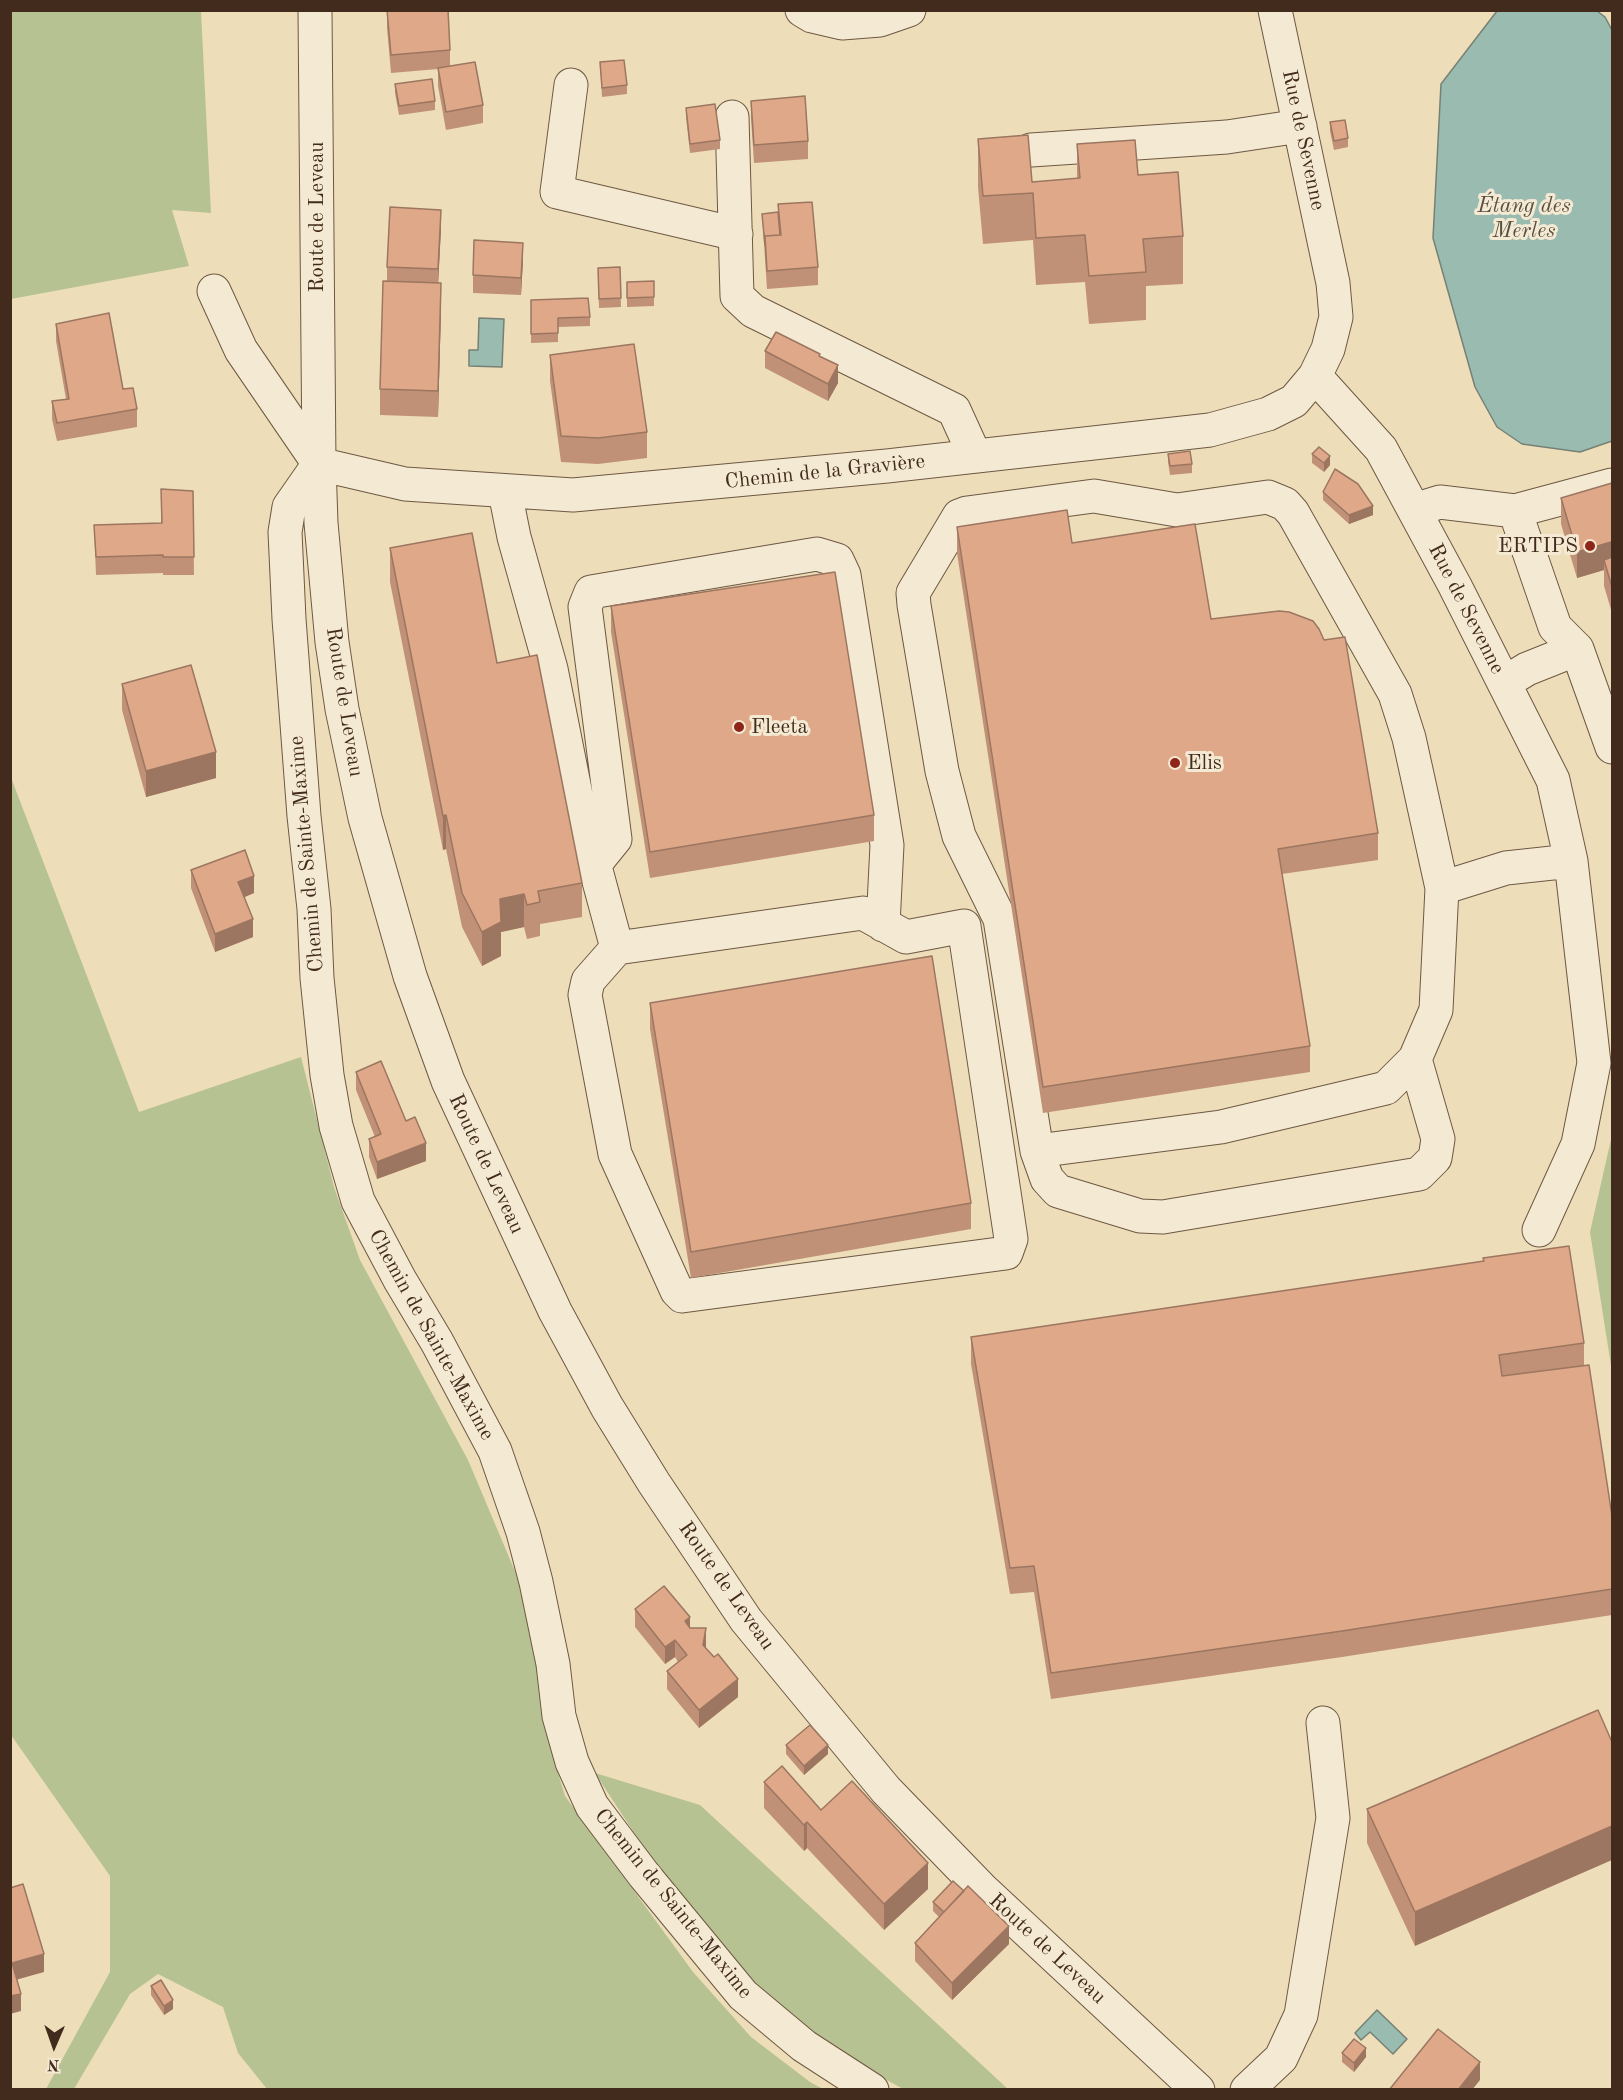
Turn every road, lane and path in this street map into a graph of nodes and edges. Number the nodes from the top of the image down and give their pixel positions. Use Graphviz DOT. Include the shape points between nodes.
graph roads {
  1 [pos="315,10"];
  2 [pos="802,10"];
  3 [pos="909,10"];
  4 [pos="1275,10"];
  5 [pos="571,84"];
  6 [pos="732,117"];
  7 [pos="1300,126"];
  8 [pos="1031,150"];
  9 [pos="736,234"];
  10 [pos="214,291"];
  11 [pos="1315,376"];
  12 [pos="975,456"];
  13 [pos="319,464"];
  14 [pos="1612,485"];
  15 [pos="505,492"];
  16 [pos="1414,510"];
  17 [pos="1515,512"];
  18 [pos="1577,649"];
  19 [pos="1504,683"];
  20 [pos="1612,747"];
  21 [pos="1570,861"];
  22 [pos="594,865"];
  23 [pos="1442,888"];
  24 [pos="883,925"];
  25 [pos="616,948"];
  26 [pos="1415,1059"];
  27 [pos="1037,1151"];
  28 [pos="1539,1230"];
  29 [pos="1323,1723"];
  30 [pos="872,2090"];
  31 [pos="1198,2090"];
  32 [pos="1247,2090"];
  1 -- 13 [label="street, Route de Leveau"];
  2 -- 3 [label="street" via="842,23 880,20"];
  4 -- 7 [label="street, Rue de Sevenne"];
  5 -- 9 [label="street" via="556,192"];
  6 -- 9 [label="street"];
  7 -- 8 [label="street" via="1227,137"];
  7 -- 11 [label="street, Rue de Sevenne" via="1333,283 1336,317 1328,350"];
  9 -- 12 [label="street" via="737,296 753,311 954,410"];
  10 -- 13 [label="street" via="241,350"];
  11 -- 12 [label="street, Chemin de la Gravière" via="1294,401 1277,410 1210,430"];
  11 -- 16 [label="street, Rue de Sevenne" via="1381,449"];
  12 -- 15 [label="street, Chemin de la Gravière" via="607,493"];
  13 -- 15 [label="street, Chemin de la Gravière" via="405,484"];
  13 -- 30 [label="street, Chemin de Sainte-Maxime" via="289,507 285,532 289,619 326,1065 336,1126 358,1201 495,1451 536,1582 572,1762 592,1806 743,1995 804,2046"];
  13 -- 31 [label="street, Route de Leveau" via="332,642 364,818 410,976 448,1081 555,1311 607,1407 661,1493 746,1620 829,1722 886,1790 981,1888"];
  14 -- 17 [label="street"];
  15 -- 22 [label="street" via="551,669"];
  16 -- 17 [label="street" via="1440,502"];
  16 -- 19 [label="street, Rue de Sevenne"];
  17 -- 18 [label="street" via="1555,627"];
  18 -- 19 [label="street"];
  18 -- 20 [label="street"];
  19 -- 21 [label="street, Rue de Sevenne" via="1553,780"];
  21 -- 23 [label="street" via="1506,868"];
  21 -- 28 [label="street, Rue de Sevenne" via="1594,1063 1578,1144"];
  22 -- 24 [label="street" via="615,839 585,608 591,592 817,554 837,560 844,575 886,845"];
  22 -- 25 [label="street"];
  23 -- 26 [label="street" via="1436,1010"];
  23 -- 27 [label="street" via="1409,738 1395,694 1285,504 1268,497 1177,510 1094,496 959,516 913,593 914,605 942,771 959,836 1000,920"];
  24 -- 25 [label="street" via="863,914"];
  24 -- 25 [label="street" via="906,937 964,926 1011,1239 1006,1253 682,1296 615,1154 589,1018 585,995 588,981"];
  26 -- 27 [label="street" via="1386,1088 1375,1091 1221,1127"];
  26 -- 27 [label="street" via="1438,1139 1435,1158 1419,1174 1163,1216 1140,1216 1058,1191 1047,1179"];
  29 -- 32 [label="street" via="1333,1818 1301,2015 1281,2058"];
}
